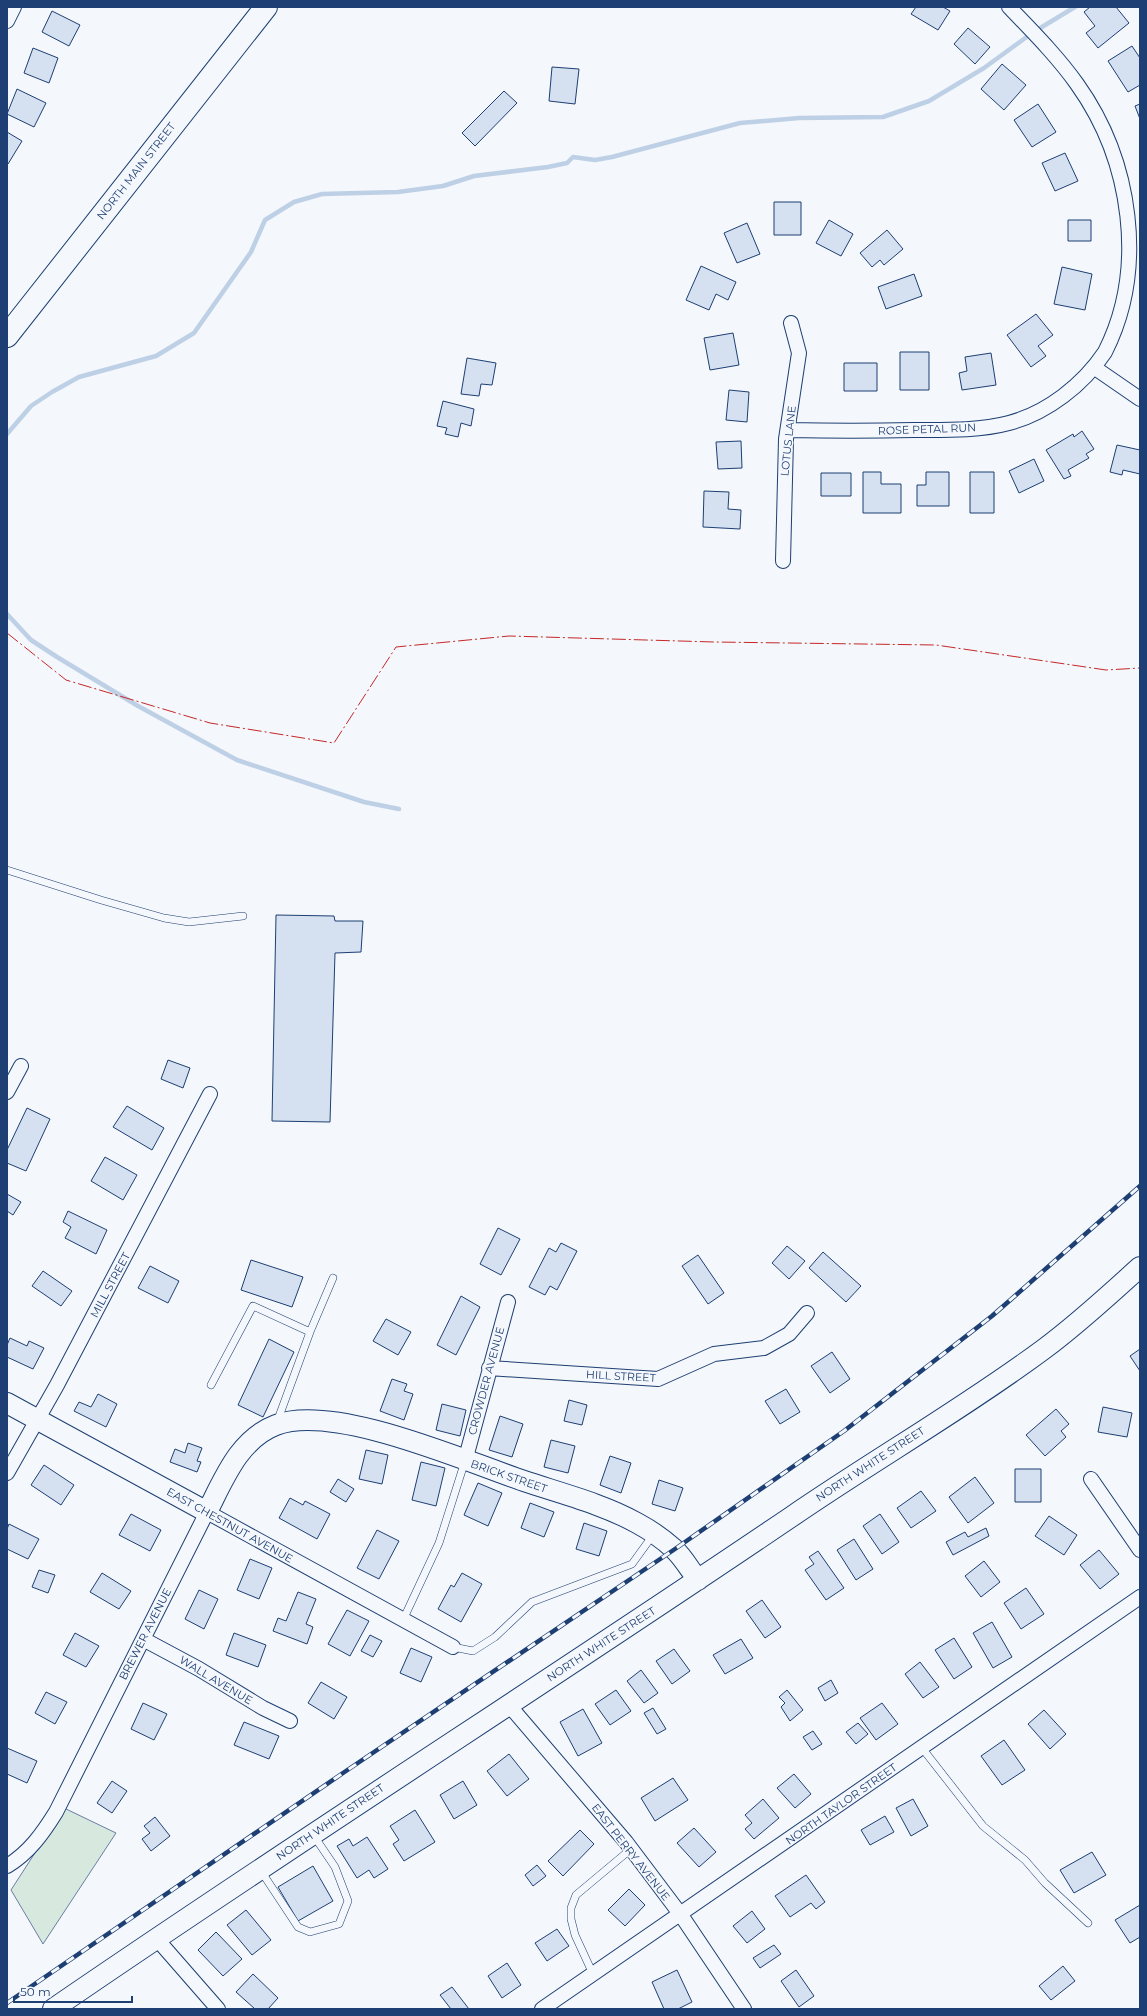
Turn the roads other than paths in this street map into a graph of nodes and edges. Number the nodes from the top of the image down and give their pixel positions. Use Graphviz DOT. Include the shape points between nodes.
graph roads {
  1 [pos="14,7"];
  2 [pos="266,7"];
  3 [pos="1009,7"];
  4 [pos="7,21"];
  5 [pos="791,323"];
  6 [pos="7,336"];
  7 [pos="1095,368"];
  8 [pos="1140,399"];
  9 [pos="789,430"];
  10 [pos="783,561"];
  11 [pos="7,870"];
  12 [pos="243,916"];
  13 [pos="21,1066"];
  14 [pos="7,1092"];
  15 [pos="210,1094"];
  16 [pos="1140,1267"];
  17 [pos="333,1278"];
  18 [pos="508,1302"];
  19 [pos="807,1313"];
  20 [pos="310,1332"];
  21 [pos="489,1368"];
  22 [pos="211,1385"];
  23 [pos="7,1403"];
  24 [pos="37,1419"];
  25 [pos="297,1420"];
  26 [pos="277,1425"];
  27 [pos="465,1460"];
  28 [pos="7,1473"];
  29 [pos="1091,1479"];
  30 [pos="207,1512"];
  31 [pos="654,1533"];
  32 [pos="1140,1550"];
  33 [pos="698,1580"];
  34 [pos="1140,1597"];
  35 [pos="403,1620"];
  36 [pos="143,1639"];
  37 [pos="453,1647"];
  38 [pos="508,1704"];
  39 [pos="290,1721"];
  40 [pos="922,1748"];
  41 [pos="313,1834"];
  42 [pos="632,1849"];
  43 [pos="7,1866"];
  44 [pos="260,1869"];
  45 [pos="680,1915"];
  46 [pos="1088,1923"];
  47 [pos="156,1938"];
  48 [pos="594,1974"];
  49 [pos="53,2009"];
  50 [pos="218,2009"];
  51 [pos="542,2009"];
  52 [pos="744,2009"];
  1 -- 4 [label="street"];
  2 -- 6 [label="main road, NORTH MAIN STREET"];
  3 -- 7 [label="street, ROSE PETAL RUN" via="1058,60 1085,96 1113,148 1128,192 1133,215 1136,268 1124,317"];
  5 -- 9 [label="street, LOTUS LANE" via="799,353"];
  7 -- 8 [label="street"];
  7 -- 9 [label="street, ROSE PETAL RUN" via="1056,401 1009,423 964,430"];
  9 -- 10 [label="street, LOTUS LANE" via="784,473"];
  11 -- 12 [label="lane" via="164,918 190,922"];
  13 -- 14 [label="street"];
  15 -- 24 [label="street, MILL STREET"];
  16 -- 33 [label="main road, NORTH WHITE STREET" via="1045,1348"];
  17 -- 20 [label="lane"];
  18 -- 21 [label="street, CROWDER AVENUE"];
  19 -- 21 [label="street, HILL STREET" via="789,1334 764,1348 714,1354 658,1379"];
  20 -- 22 [label="lane" via="254,1306"];
  20 -- 26 [label="lane"];
  21 -- 27 [label="street, CROWDER AVENUE"];
  23 -- 24 [label="main road, EAST CHESTNUT AVENUE"];
  24 -- 28 [label="street, MILL STREET"];
  24 -- 30 [label="main road, EAST CHESTNUT AVENUE"];
  25 -- 26 [label="main road, BREWER AVENUE"];
  25 -- 27 [label="main road, BRICK STREET" via="321,1420 359,1426"];
  26 -- 30 [label="main road, BREWER AVENUE" via="252,1439 235,1458"];
  27 -- 31 [label="main road, BRICK STREET" via="601,1508 636,1522"];
  27 -- 35 [label="lane" via="439,1543"];
  29 -- 32 [label="street"];
  30 -- 35 [label="street, EAST CHESTNUT AVENUE"];
  30 -- 36 [label="street, BREWER AVENUE"];
  31 -- 33 [label="main road, BRICK STREET" via="675,1549"];
  31 -- 37 [label="lane" via="632,1564 532,1602 495,1637 473,1651"];
  33 -- 38 [label="main road, NORTH WHITE STREET"];
  34 -- 40 [label="street, NORTH TAYLOR STREET"];
  35 -- 37 [label="street, EAST CHESTNUT AVENUE"];
  36 -- 39 [label="street, WALL AVENUE"];
  36 -- 43 [label="street, BREWER AVENUE" via="56,1812 28,1851"];
  38 -- 41 [label="main road, NORTH WHITE STREET"];
  38 -- 42 [label="street, EAST PERRY AVENUE"];
  40 -- 45 [label="street, NORTH TAYLOR STREET"];
  40 -- 46 [label="lane" via="983,1826 1025,1860 1045,1883"];
  41 -- 44 [label="main road, NORTH WHITE STREET"];
  41 -- 44 [label="lane" via="335,1867 348,1901 340,1924 310,1932 298,1927"];
  42 -- 45 [label="street, EAST PERRY AVENUE"];
  42 -- 48 [label="lane" via="576,1895 571,1908 575,1935"];
  44 -- 47 [label="main road, NORTH WHITE STREET"];
  45 -- 48 [label="street, NORTH TAYLOR STREET"];
  45 -- 52 [label="street, EAST PERRY AVENUE"];
  47 -- 49 [label="main road, NORTH WHITE STREET"];
  47 -- 50 [label="street"];
  48 -- 51 [label="street, NORTH TAYLOR STREET"];
}
